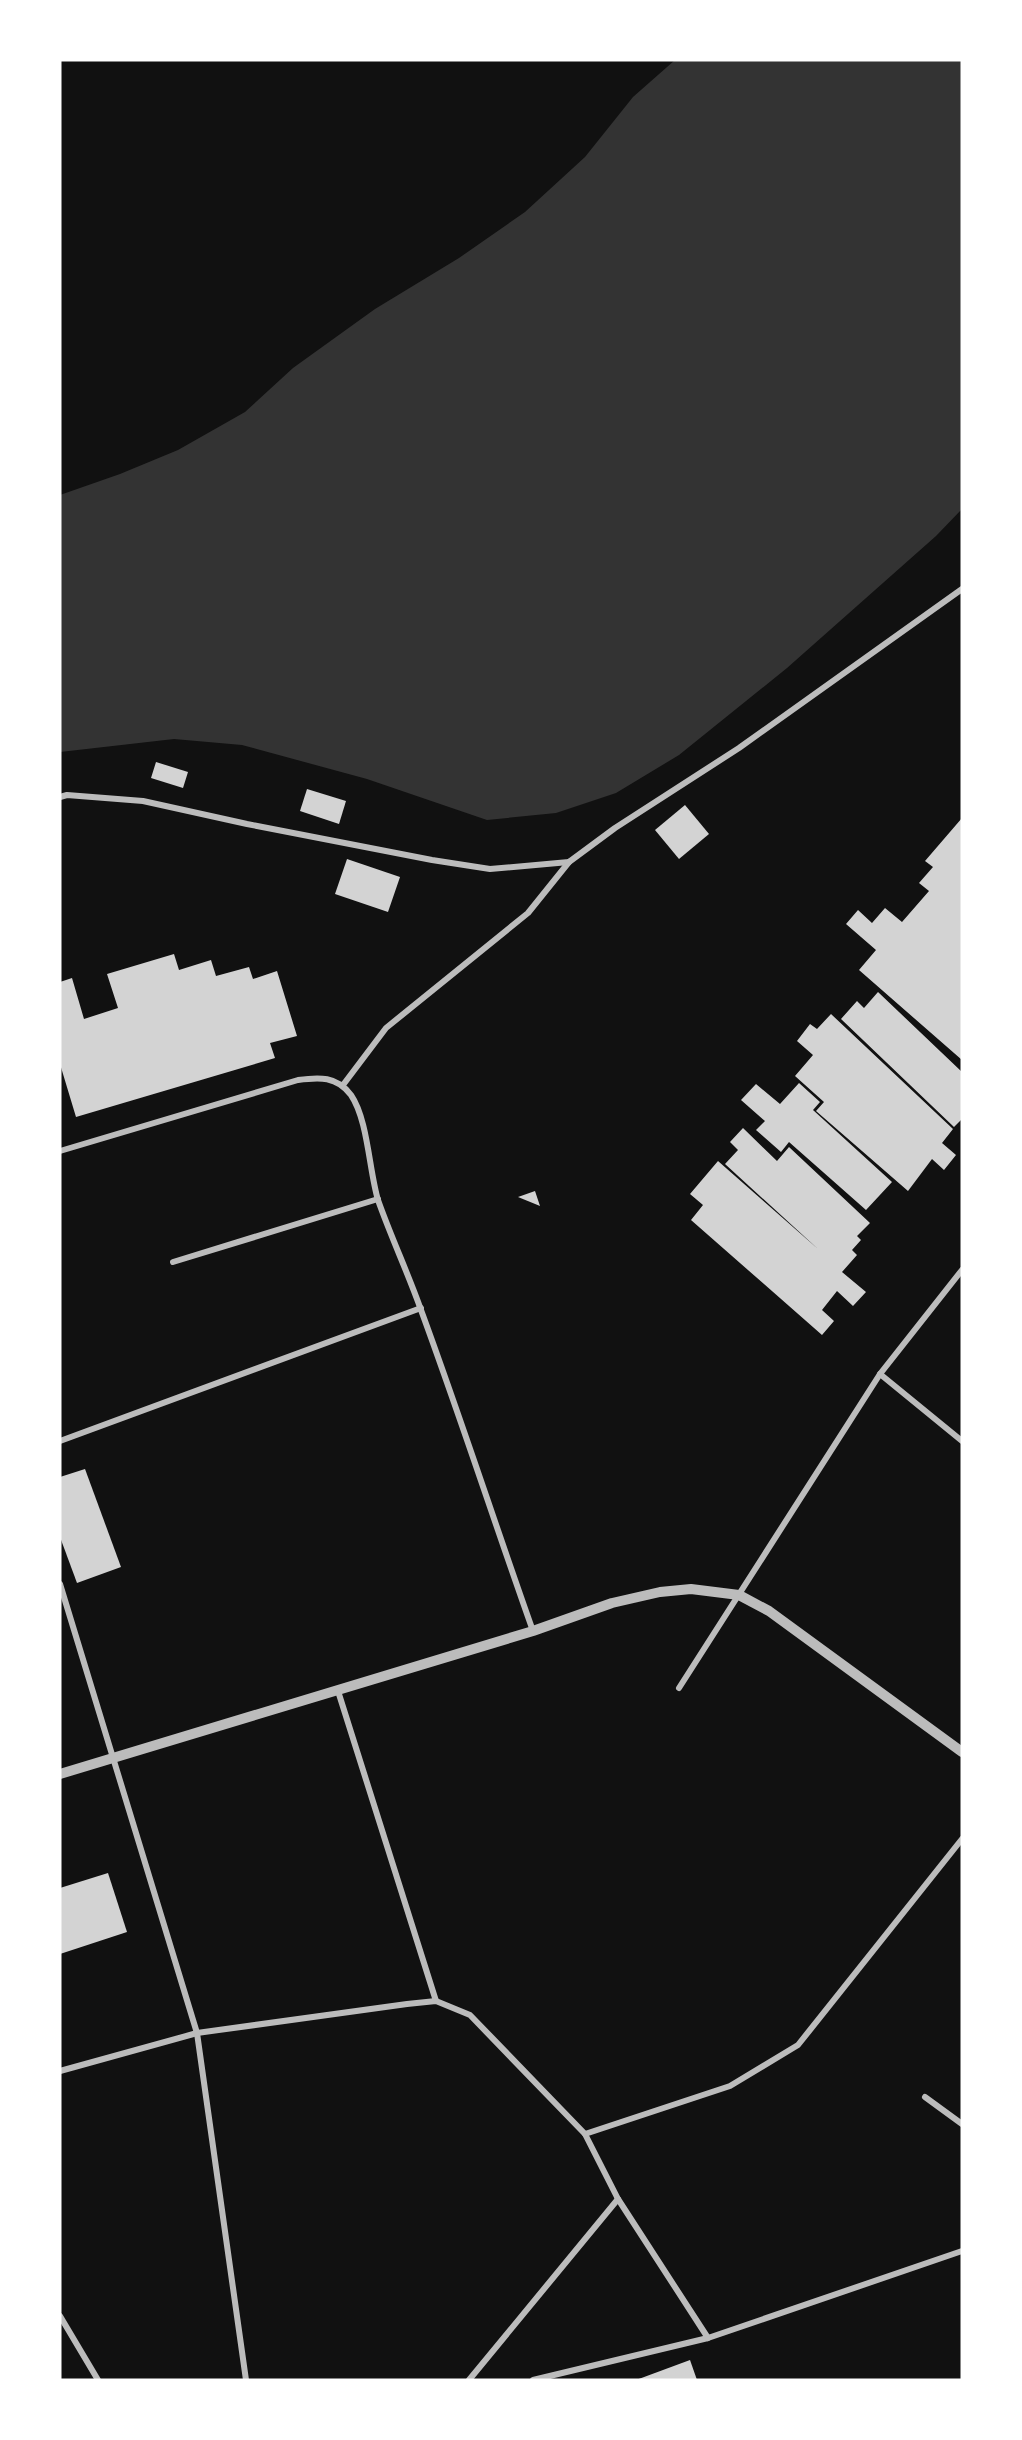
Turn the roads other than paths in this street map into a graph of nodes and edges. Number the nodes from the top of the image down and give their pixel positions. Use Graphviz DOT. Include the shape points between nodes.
graph roads {
  1 [pos="962,589"];
  2 [pos="60,797"];
  3 [pos="569,862"];
  4 [pos="343,1085"];
  5 [pos="60,1151"];
  6 [pos="378,1199"];
  7 [pos="173,1262"];
  8 [pos="962,1270"];
  9 [pos="421,1308"];
  10 [pos="880,1374"];
  11 [pos="60,1441"];
  12 [pos="962,1441"];
  13 [pos="60,1584"];
  14 [pos="740,1595"];
  15 [pos="533,1631"];
  16 [pos="679,1688"];
  17 [pos="338,1691"];
  18 [pos="962,1752"];
  19 [pos="114,1757"];
  20 [pos="60,1774"];
  21 [pos="962,1839"];
  22 [pos="436,2001"];
  23 [pos="197,2033"];
  24 [pos="60,2071"];
  25 [pos="925,2097"];
  26 [pos="962,2124"];
  27 [pos="585,2134"];
  28 [pos="618,2199"];
  29 [pos="962,2251"];
  30 [pos="60,2316"];
  31 [pos="708,2338"];
  32 [pos="98,2380"];
  33 [pos="246,2380"];
  34 [pos="469,2380"];
  35 [pos="533,2380"];
  1 -- 3 [label="street" via="739,748"];
  2 -- 3 [label="street" via="143,801 490,869"];
  3 -- 4 [label="street" via="528,913 386,1028"];
  4 -- 5 [label="street" via="318,1077 298,1080"];
  4 -- 6 [label="street" via="359,1113"];
  6 -- 7 [label="street"];
  6 -- 9 [label="street"];
  8 -- 10 [label="street"];
  9 -- 11 [label="street"];
  9 -- 15 [label="street"];
  10 -- 12 [label="street"];
  10 -- 14 [label="street"];
  13 -- 19 [label="street"];
  14 -- 15 [label="street" via="691,1589 660,1592 612,1603"];
  14 -- 16 [label="street"];
  14 -- 18 [label="street" via="787,1622"];
  15 -- 17 [label="street"];
  17 -- 19 [label="street"];
  17 -- 22 [label="street"];
  19 -- 20 [label="street"];
  19 -- 23 [label="street"];
  21 -- 27 [label="street" via="798,2045 730,2086"];
  22 -- 23 [label="street"];
  22 -- 27 [label="street" via="470,2014"];
  23 -- 24 [label="street"];
  23 -- 33 [label="street"];
  25 -- 26 [label="street"];
  27 -- 28 [label="street"];
  28 -- 31 [label="street"];
  28 -- 34 [label="street"];
  29 -- 31 [label="street"];
  30 -- 32 [label="street"];
  31 -- 35 [label="street"];
}
